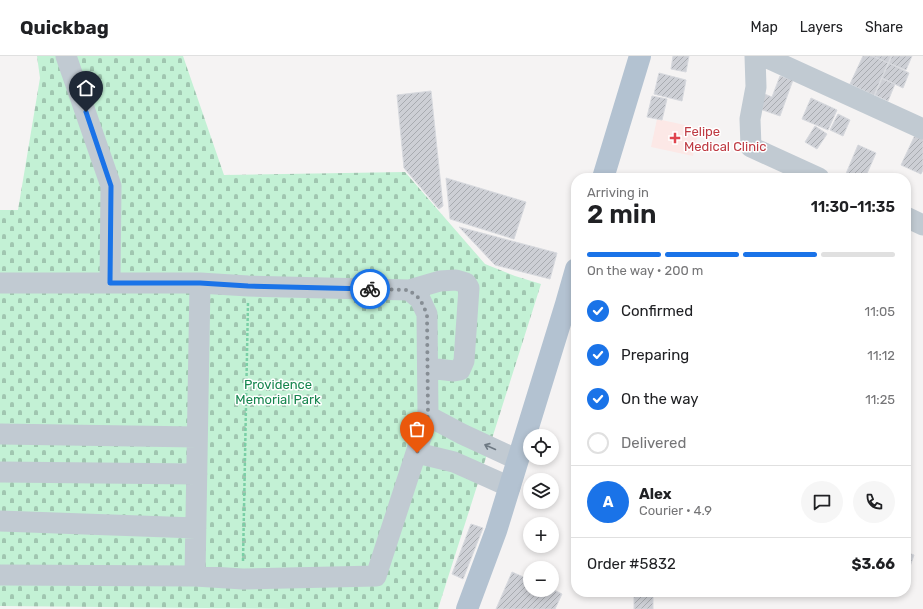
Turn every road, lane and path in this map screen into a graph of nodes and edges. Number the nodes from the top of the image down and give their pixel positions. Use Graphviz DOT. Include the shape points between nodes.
graph roads {
  1 [pos="66,56"];
  2 [pos="640,56"];
  3 [pos="755,56"];
  4 [pos="763,56"];
  5 [pos="923,129"];
  6 [pos="605,173"];
  7 [pos="808,173"];
  8 [pos="911,219"];
  9 [pos="923,225"];
  10 [pos="0,283"];
  11 [pos="110,283"];
  12 [pos="200,283"];
  13 [pos="248,286"];
  14 [pos="571,286"];
  15 [pos="409,290"];
  16 [pos="428,368"];
  17 [pos="428,416"];
  18 [pos="0,434"];
  19 [pos="197,437"];
  20 [pos="417,453"];
  21 [pos="518,460"];
  22 [pos="0,472"];
  23 [pos="197,474"];
  24 [pos="510,487"];
  25 [pos="0,521"];
  26 [pos="196,528"];
  27 [pos="0,575"];
  28 [pos="195,576"];
  29 [pos="243,579"];
  30 [pos="467,609"];
  1 -- 11 [label="street" via="111,186"];
  2 -- 6 [label="main road"];
  3 -- 7 [label="street" via="756,87 750,119 751,147"];
  4 -- 5 [label="street"];
  8 -- 9 [label="street"];
  10 -- 11 [label="street"];
  11 -- 12 [label="street"];
  12 -- 13 [label="street"];
  12 -- 19 [label="street"];
  13 -- 15 [label="street"];
  13 -- 29 [label="path"];
  14 -- 21 [label="main road"];
  15 -- 16 [label="street" via="420,299 427,314"];
  15 -- 16 [label="street" via="440,281 456,280 466,283 468,288 464,361 460,370"];
  16 -- 17 [label="street"];
  17 -- 20 [label="street"];
  21 -- 17 [label="street, one-way"];
  18 -- 19 [label="street"];
  19 -- 23 [label="street"];
  20 -- 24 [label="street" via="454,462"];
  20 -- 29 [label="street" via="376,576"];
  21 -- 24 [label="main road"];
  22 -- 23 [label="street"];
  23 -- 26 [label="street"];
  24 -- 30 [label="main road"];
  25 -- 26 [label="street"];
  26 -- 28 [label="street"];
  27 -- 28 [label="street"];
  28 -- 29 [label="street"];
}
